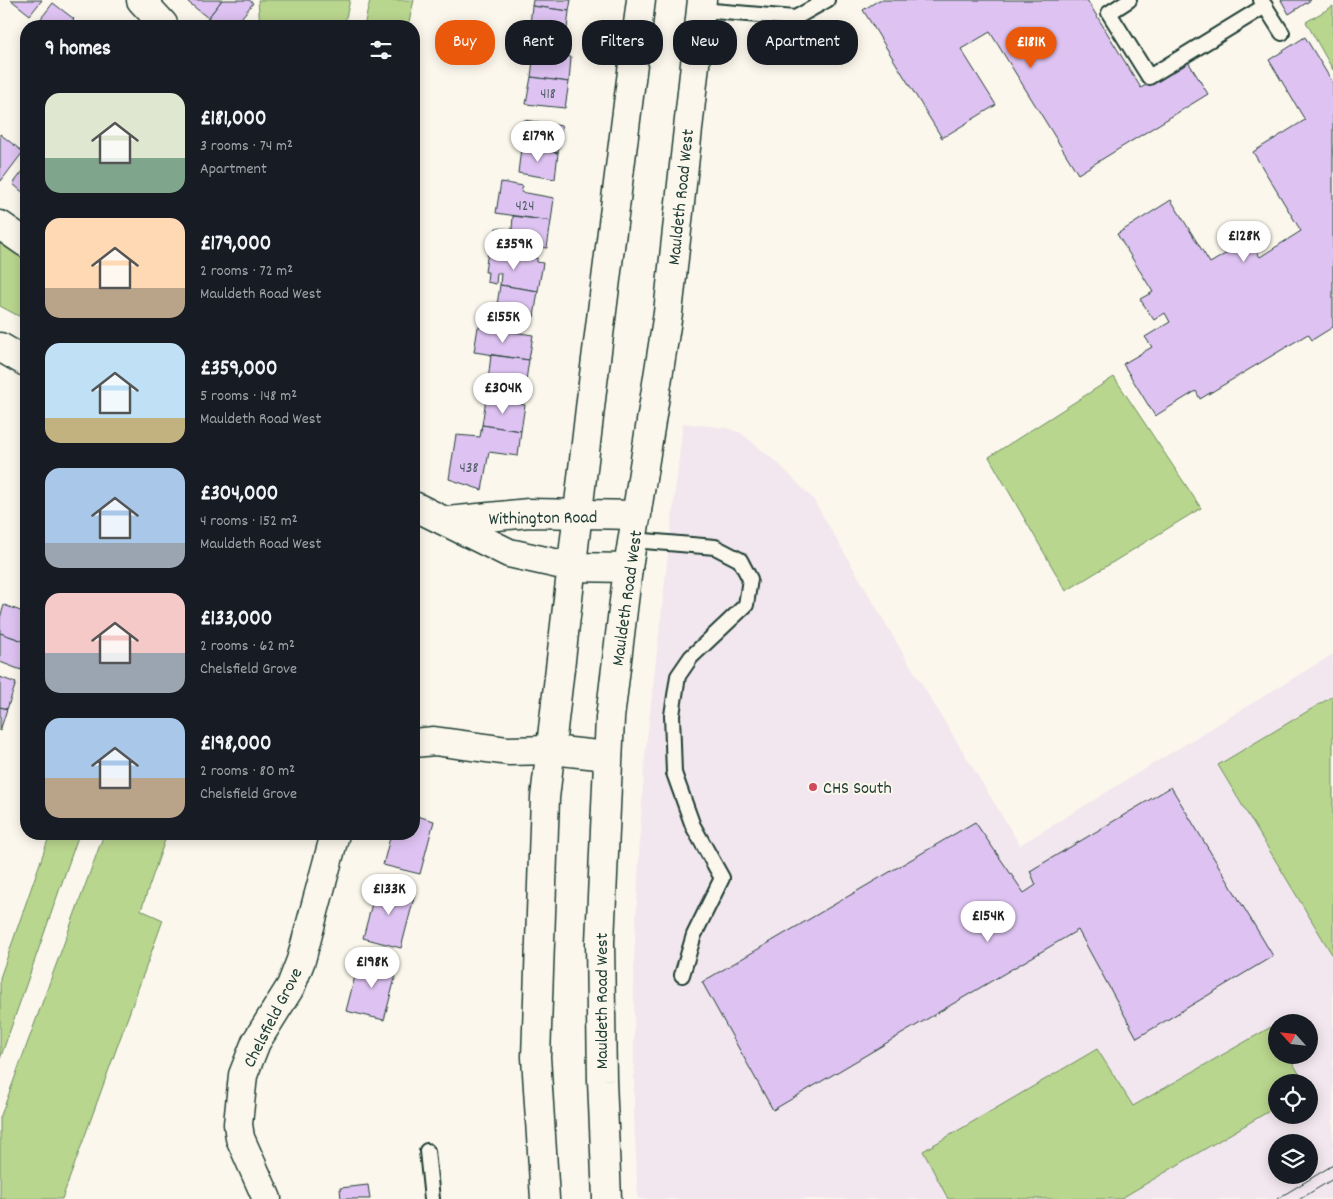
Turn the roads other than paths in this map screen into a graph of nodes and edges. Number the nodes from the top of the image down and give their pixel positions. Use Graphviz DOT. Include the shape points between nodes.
graph roads {
  1 [pos="140,0"];
  2 [pos="641,0"];
  3 [pos="827,0"];
  4 [pos="1128,0"];
  5 [pos="1263,3"];
  6 [pos="701,5"];
  7 [pos="159,20"];
  8 [pos="1282,33"];
  9 [pos="0,225"];
  10 [pos="20,239"];
  11 [pos="0,347"];
  12 [pos="20,359"];
  13 [pos="420,509"];
  14 [pos="577,516"];
  15 [pos="448,521"];
  16 [pos="635,528"];
  17 [pos="572,567"];
  18 [pos="628,568"];
  19 [pos="420,742"];
  20 [pos="551,750"];
  21 [pos="608,756"];
  22 [pos="333,840"];
  23 [pos="682,975"];
  24 [pos="427,1151"];
  25 [pos="267,1199"];
  26 [pos="432,1199"];
  27 [pos="545,1199"];
  28 [pos="607,1199"];
  1 -- 7 [label="street"];
  2 -- 14 [label="street"];
  3 -- 6 [label="lane" via="795,18"];
  4 -- 5 [label="lane" via="1109,12 1149,77"];
  5 -- 8 [label="lane"];
  6 -- 16 [label="street, Mauldeth Road West" via="668,313"];
  9 -- 10 [label="street"];
  11 -- 12 [label="street"];
  13 -- 15 [label="street, Withington Road"];
  14 -- 15 [label="street, Withington Road" via="529,513"];
  14 -- 16 [label="street, Withington Road"];
  14 -- 17 [label="street"];
  15 -- 17 [label="street, Withington Road" via="509,553"];
  16 -- 18 [label="street, Mauldeth Road West"];
  16 -- 23 [label="lane" via="715,547 740,560 750,579 746,605 691,657 678,676 672,715 674,773 693,826 722,878 694,935"];
  17 -- 18 [label="street, Withington Road"];
  17 -- 20 [label="street"];
  18 -- 21 [label="street, Mauldeth Road West"];
  19 -- 20 [label="street" via="434,741 508,751"];
  20 -- 21 [label="street"];
  20 -- 27 [label="street" via="543,828 536,1056"];
  21 -- 28 [label="street, Mauldeth Road West" via="600,942"];
  22 -- 25 [label="street, Chelsfield Grove" via="291,986 256,1042 242,1075 240,1138"];
  24 -- 26 [label="lane"];
}
